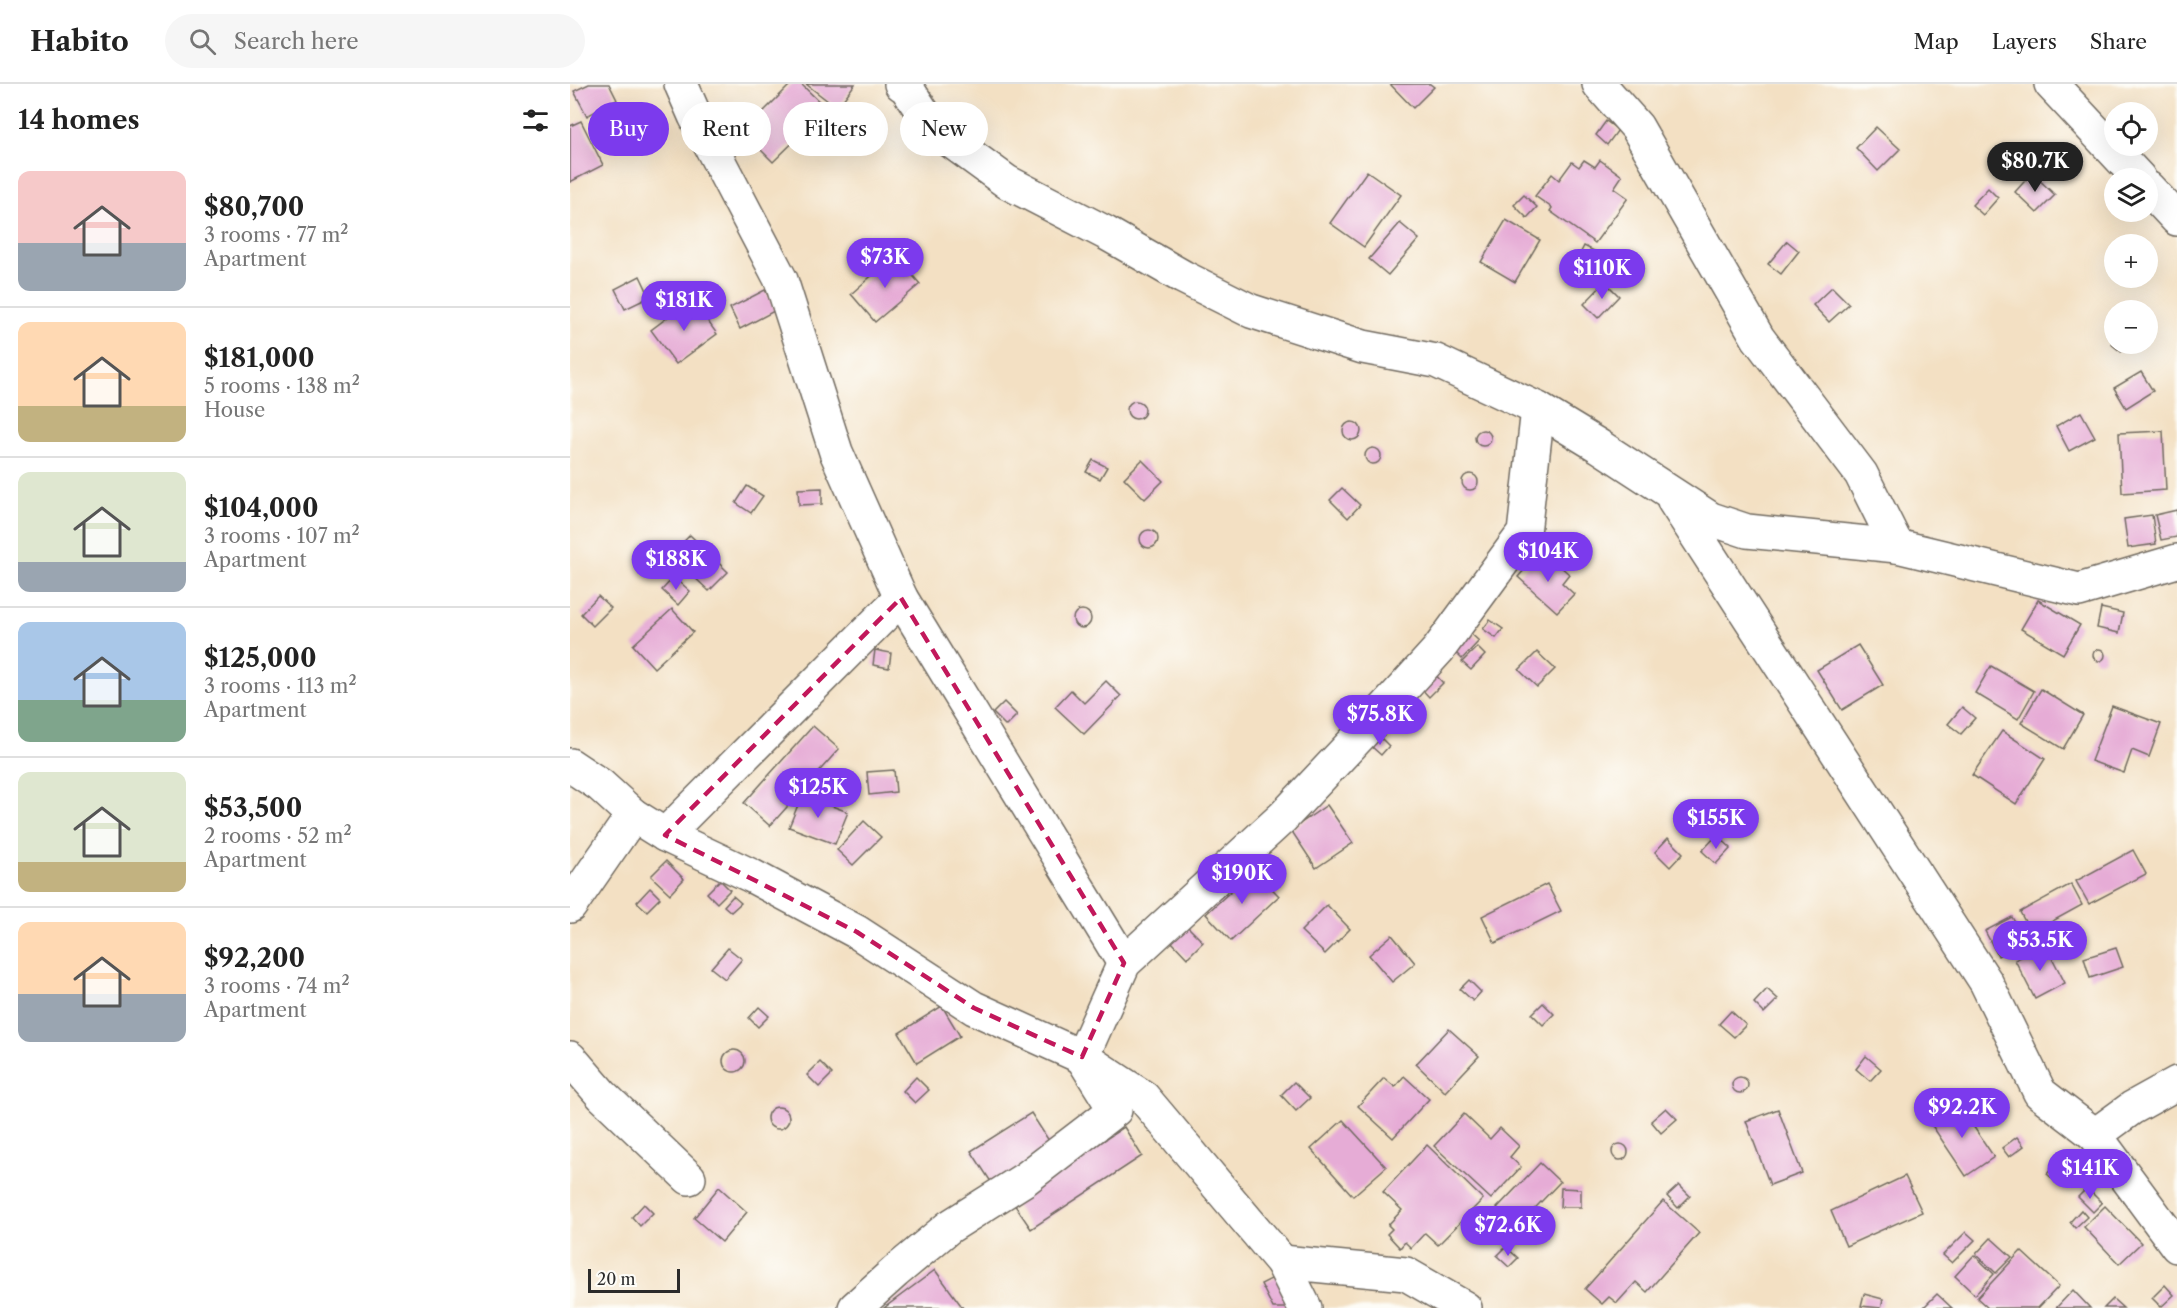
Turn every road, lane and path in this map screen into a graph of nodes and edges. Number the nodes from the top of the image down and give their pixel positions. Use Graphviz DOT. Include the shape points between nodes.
graph roads {
  1 [pos="681,84"];
  2 [pos="901,84"];
  3 [pos="1599,84"];
  4 [pos="2051,84"];
  5 [pos="2130,168"];
  6 [pos="2158,199"];
  7 [pos="2177,219"];
  8 [pos="1538,409"];
  9 [pos="1665,489"];
  10 [pos="1897,546"];
  11 [pos="2177,561"];
  12 [pos="901,598"];
  13 [pos="570,765"];
  14 [pos="633,815"];
  15 [pos="665,835"];
  16 [pos="570,906"];
  17 [pos="1124,963"];
  18 [pos="1082,1057"];
  19 [pos="570,1058"];
  20 [pos="2177,1083"];
  21 [pos="2095,1135"];
  22 [pos="689,1178"];
  23 [pos="2177,1246"];
  24 [pos="1282,1262"];
  25 [pos="855,1308"];
  26 [pos="1305,1308"];
  27 [pos="1465,1308"];
  1 -- 12 [label="street" via="781,280 836,452"];
  2 -- 8 [label="street" via="933,128 1007,182 1183,277 1251,311 1363,347 1436,361"];
  3 -- 10 [label="street" via="1637,127 1758,338 1861,474"];
  4 -- 5 [label="street"];
  6 -- 7 [label="street"];
  8 -- 9 [label="street"];
  8 -- 17 [label="street" via="1524,534 1438,650 1283,817"];
  9 -- 10 [label="street" via="1711,519 1747,531"];
  9 -- 21 [label="street" via="1986,982 2040,1093"];
  10 -- 11 [label="street" via="2079,590"];
  12 -- 15 [label="street"];
  12 -- 17 [label="street"];
  13 -- 14 [label="street"];
  14 -- 15 [label="street"];
  14 -- 16 [label="street"];
  15 -- 18 [label="street" via="743,871 857,932 974,1008"];
  17 -- 18 [label="street"];
  18 -- 24 [label="street" via="1143,1097"];
  18 -- 25 [label="street" via="1115,1110 1025,1179 949,1227"];
  19 -- 22 [label="street" via="602,1095"];
  20 -- 21 [label="street"];
  21 -- 23 [label="street"];
  24 -- 26 [label="street"];
  24 -- 27 [label="street" via="1406,1274"];
}
